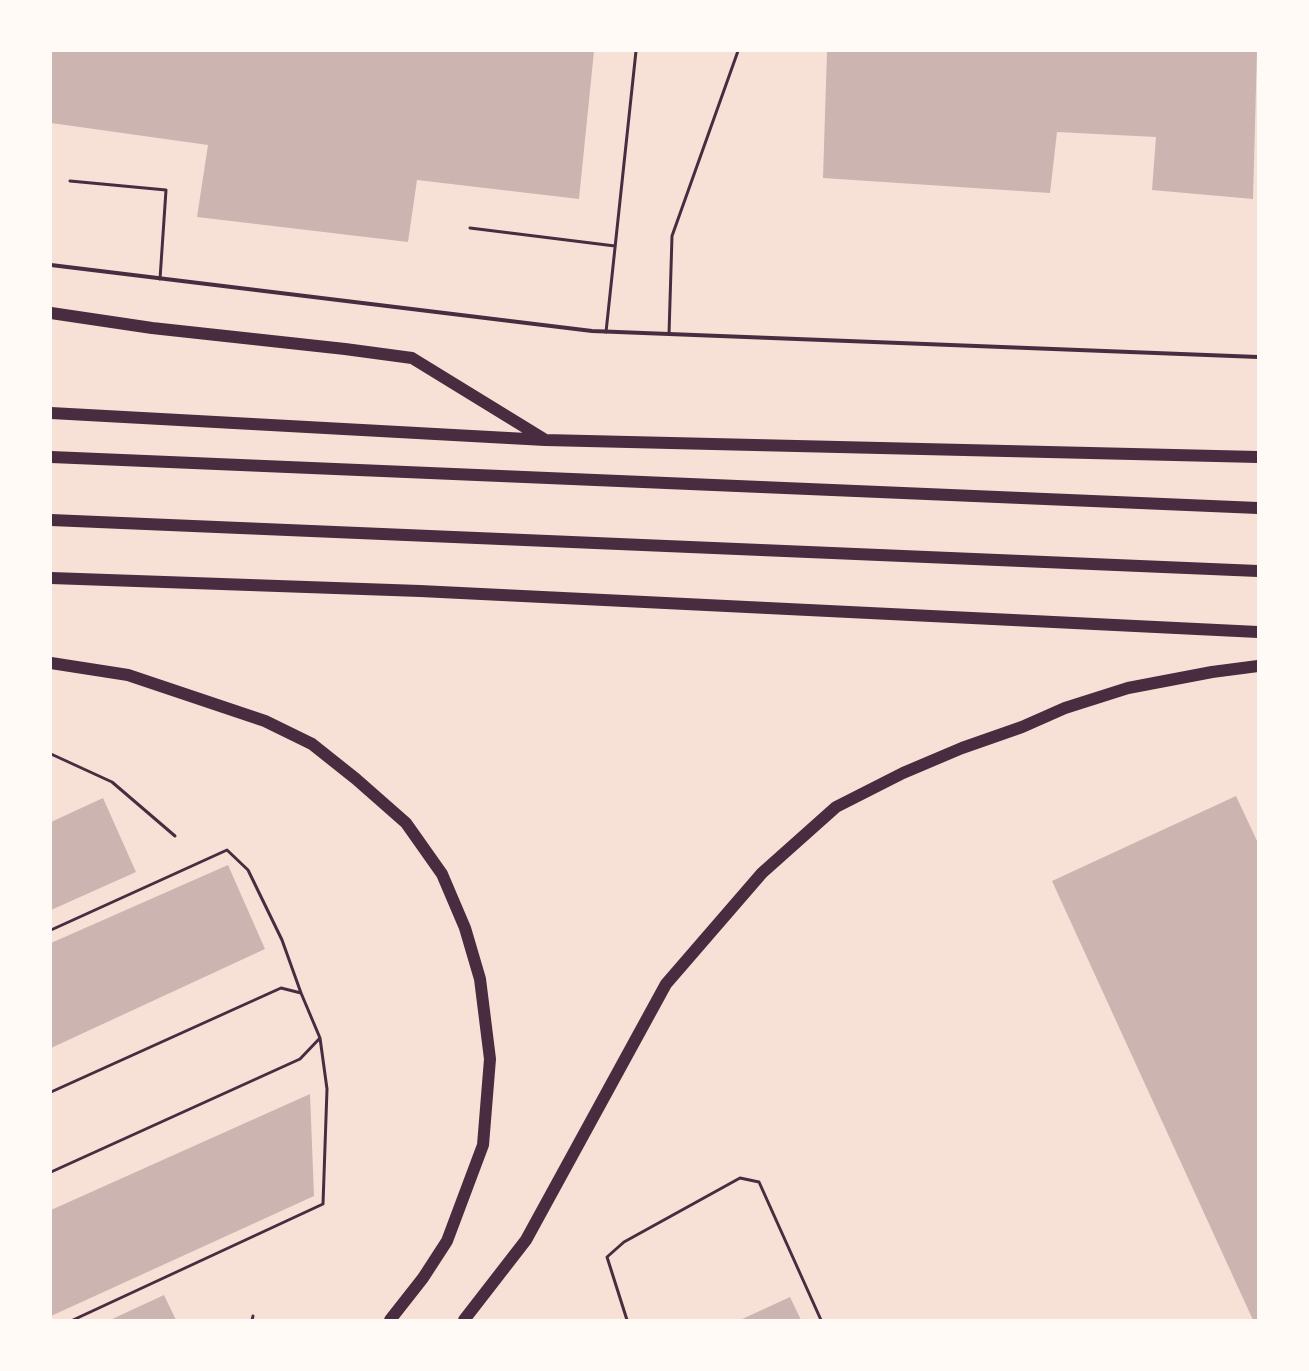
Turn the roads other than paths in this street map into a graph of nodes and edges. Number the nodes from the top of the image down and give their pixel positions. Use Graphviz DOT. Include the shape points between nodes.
graph roads {
  1 [pos="636,51"];
  2 [pos="738,51"];
  3 [pos="70,181"];
  4 [pos="470,228"];
  5 [pos="615,246"];
  6 [pos="51,266"];
  7 [pos="160,278"];
  8 [pos="51,313"];
  9 [pos="606,332"];
  10 [pos="669,334"];
  11 [pos="1258,357"];
  12 [pos="51,413"];
  13 [pos="545,440"];
  14 [pos="51,457"];
  15 [pos="1258,457"];
  16 [pos="1258,508"];
  17 [pos="51,520"];
  18 [pos="1258,571"];
  19 [pos="51,578"];
  20 [pos="1258,632"];
  21 [pos="51,663"];
  22 [pos="1258,666"];
  23 [pos="51,754"];
  24 [pos="175,836"];
  25 [pos="51,930"];
  26 [pos="300,993"];
  27 [pos="320,1038"];
  28 [pos="51,1092"];
  29 [pos="51,1172"];
  30 [pos="253,1316"];
  31 [pos="73,1320"];
  32 [pos="252,1320"];
  33 [pos="390,1320"];
  34 [pos="464,1320"];
  35 [pos="627,1320"];
  36 [pos="821,1320"];
  1 -- 5 [label="lane"];
  2 -- 10 [label="lane" via="672,236"];
  3 -- 7 [label="lane" via="166,190"];
  4 -- 5 [label="lane"];
  5 -- 9 [label="lane"];
  6 -- 7 [label="street"];
  7 -- 9 [label="street"];
  8 -- 13 [label="highway" via="152,328 412,358"];
  9 -- 10 [label="street"];
  10 -- 11 [label="street"];
  12 -- 13 [label="highway"];
  13 -- 15 [label="highway"];
  14 -- 16 [label="highway"];
  17 -- 18 [label="highway"];
  19 -- 20 [label="highway" via="420,591"];
  21 -- 33 [label="highway" via="128,675 181,691 265,721 312,744 406,823 442,874 465,928 480,979 490,1059 483,1145 447,1241 423,1278"];
  22 -- 34 [label="highway" via="1128,688 1065,708 903,773 836,807 762,873 666,984 526,1240"];
  23 -- 24 [label="lane" via="112,782"];
  25 -- 26 [label="lane" via="227,850 248,870 282,940"];
  26 -- 27 [label="lane"];
  26 -- 28 [label="lane" via="281,988"];
  27 -- 29 [label="lane" via="300,1059"];
  27 -- 31 [label="lane" via="327,1089 323,1204"];
  30 -- 32 [label="lane"];
  35 -- 36 [label="lane" via="607,1257 624,1242 740,1178 759,1182"];
}
